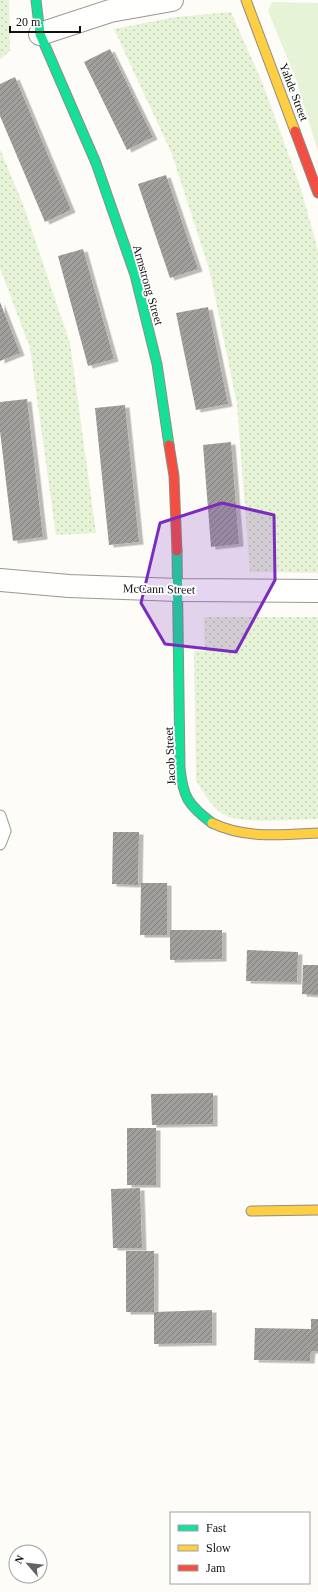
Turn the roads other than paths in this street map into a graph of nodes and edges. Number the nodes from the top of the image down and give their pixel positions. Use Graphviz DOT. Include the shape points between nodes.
graph roads {
  1 [pos="36,0"];
  2 [pos="172,0"];
  3 [pos="246,0"];
  4 [pos="40,34"];
  5 [pos="318,193"];
  6 [pos="0,580"];
  7 [pos="178,590"];
  8 [pos="318,591"];
  9 [pos="0,816"];
  10 [pos="318,833"];
  11 [pos="0,844"];
  12 [pos="318,1210"];
  13 [pos="251,1211"];
  1 -- 4 [label="street, Armstrong Street"];
  2 -- 4 [label="street" via="110,11"];
  3 -- 5 [label="street, Yahde Street"];
  4 -- 7 [label="street, Armstrong Street" via="96,163 135,275 157,364 174,476"];
  6 -- 7 [label="street, McCann Street" via="69,586"];
  7 -- 8 [label="street, McCann Street"];
  7 -- 10 [label="street, Jacob Street" via="180,768 185,797 198,814 217,827 245,834"];
  9 -- 11 [label="lane" via="5,831"];
  12 -- 13 [label="street"];
}
